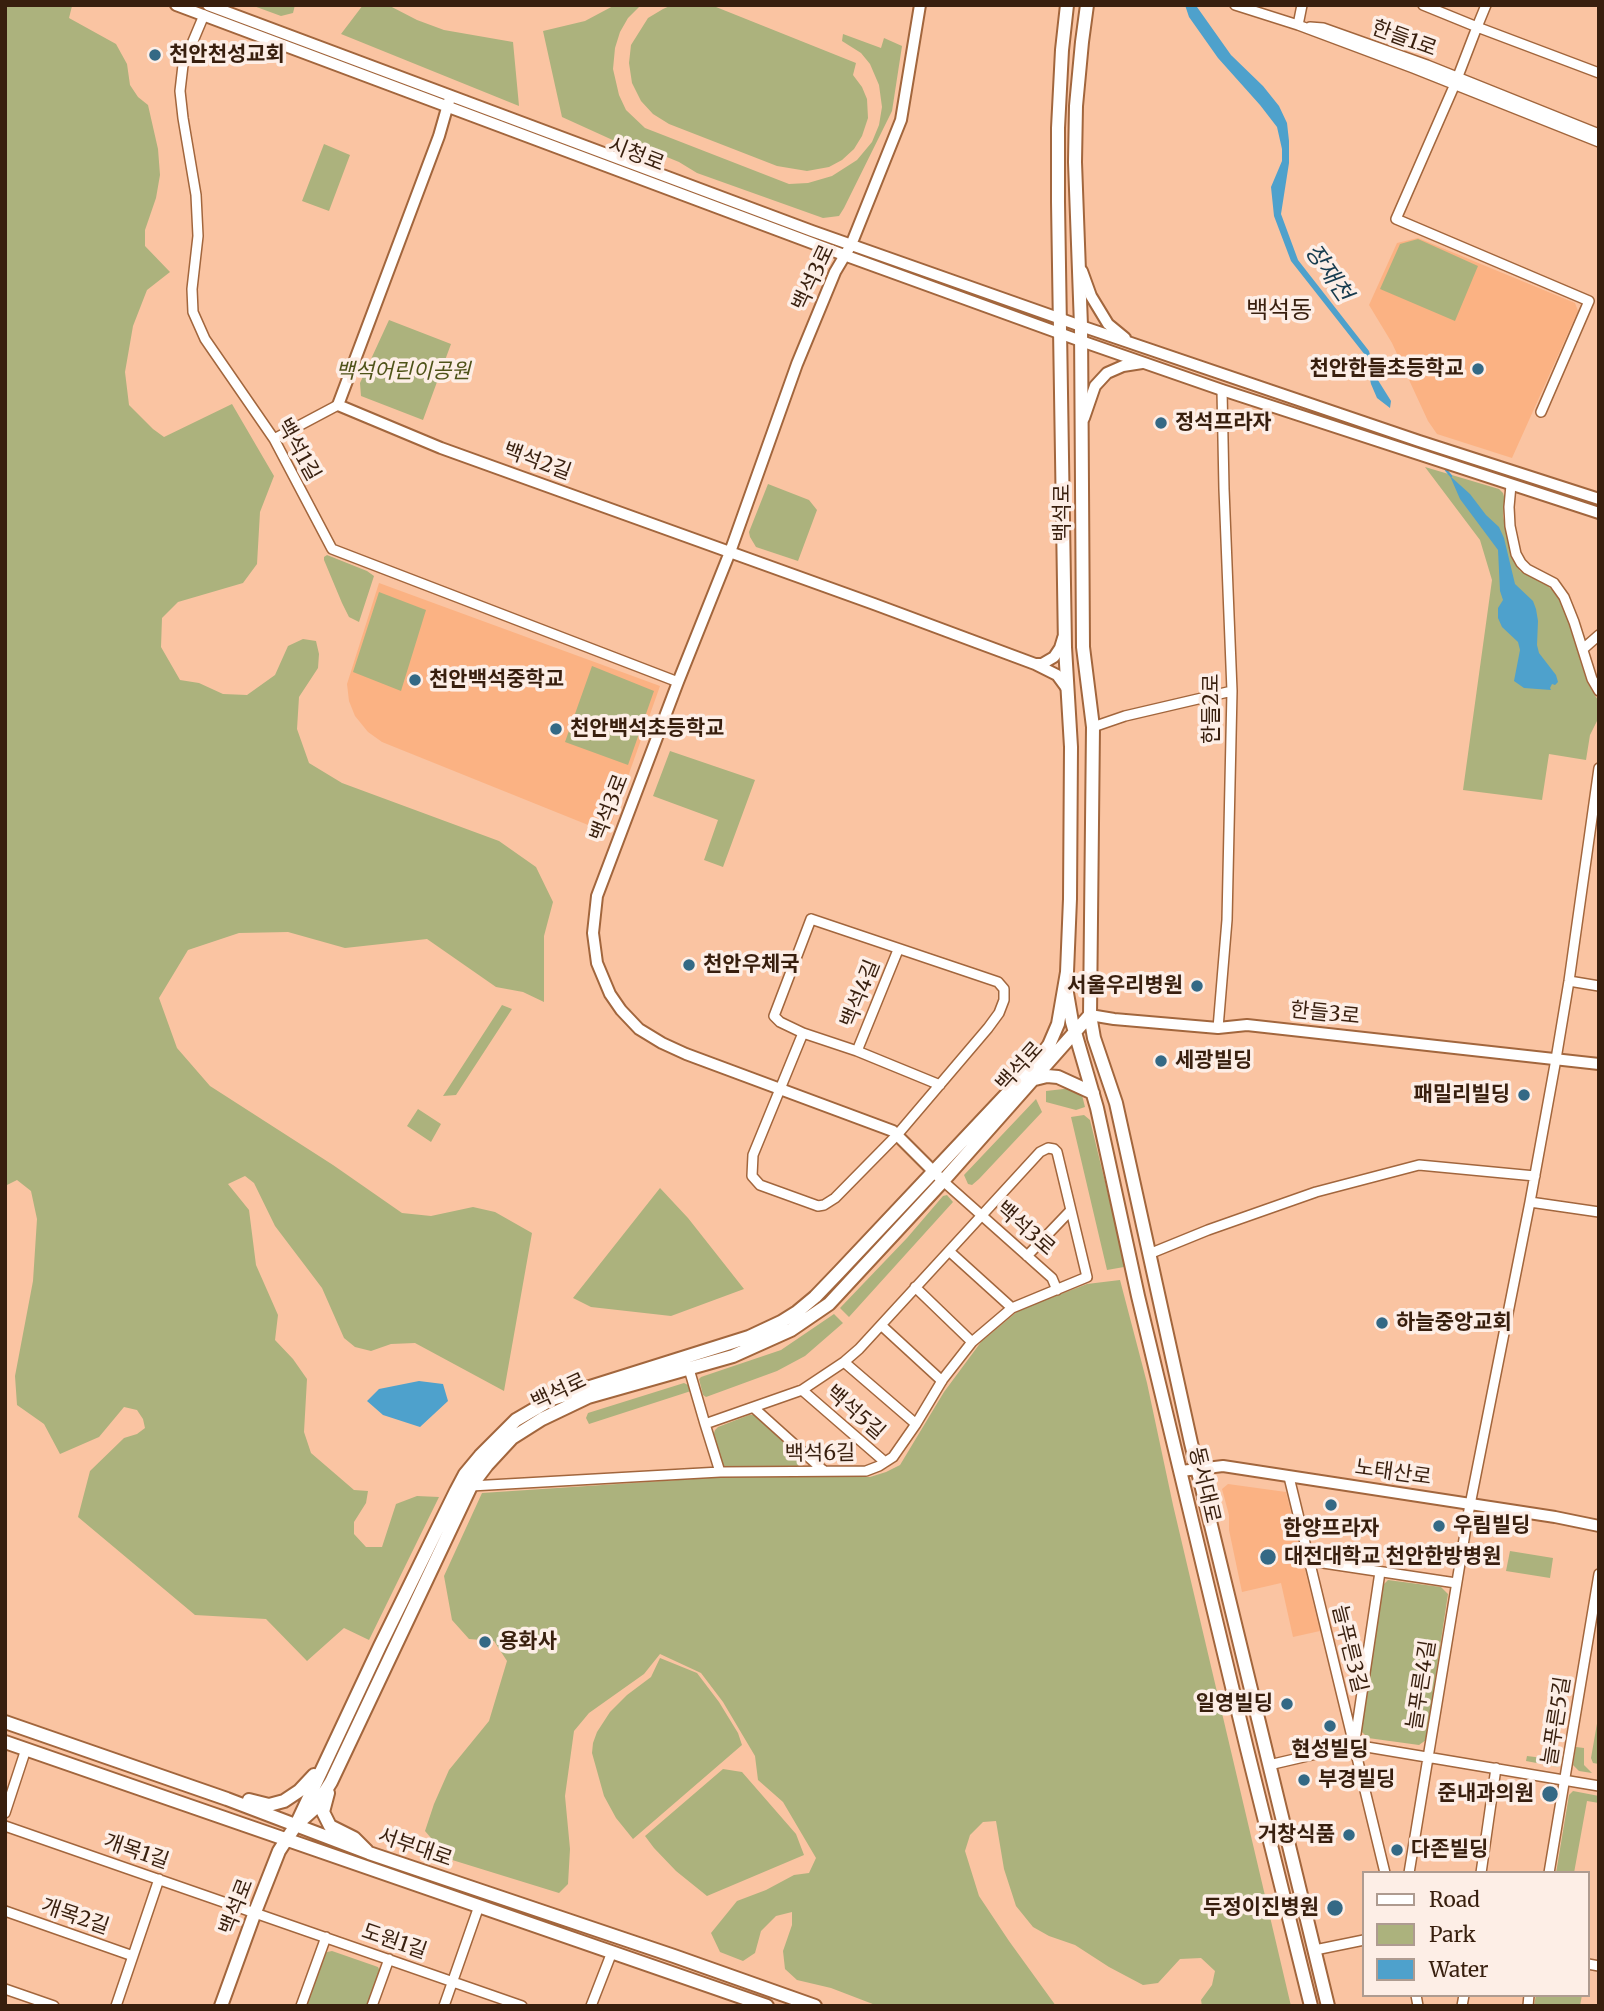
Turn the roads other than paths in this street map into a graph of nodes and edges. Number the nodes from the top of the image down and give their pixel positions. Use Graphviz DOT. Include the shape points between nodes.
graph roads {
  1 [pos="176,5"];
  2 [pos="920,5"];
  3 [pos="1067,5"];
  4 [pos="1087,5"];
  5 [pos="1235,5"];
  6 [pos="1302,5"];
  7 [pos="1423,5"];
  8 [pos="1486,5"];
  9 [pos="206,10"];
  10 [pos="1297,25"];
  11 [pos="1477,27"];
  12 [pos="1599,74"];
  13 [pos="1456,80"];
  14 [pos="450,101"];
  15 [pos="1598,136"];
  16 [pos="847,250"];
  17 [pos="1079,263"];
  18 [pos="1060,319"];
  19 [pos="1081,326"];
  20 [pos="1059,333"];
  21 [pos="1081,341"];
  22 [pos="1133,344"];
  23 [pos="1144,363"];
  24 [pos="1222,390"];
  25 [pos="338,405"];
  26 [pos="1541,412"];
  27 [pos="1082,424"];
  28 [pos="274,439"];
  29 [pos="1511,485"];
  30 [pos="1599,499"];
  31 [pos="1599,513"];
  32 [pos="730,552"];
  33 [pos="1065,632"];
  34 [pos="1599,635"];
  35 [pos="1583,649"];
  36 [pos="1035,664"];
  37 [pos="678,682"];
  38 [pos="1068,690"];
  39 [pos="1232,691"];
  40 [pos="1599,691"];
  41 [pos="1093,727"];
  42 [pos="1599,768"];
  43 [pos="898,950"];
  44 [pos="1067,972"];
  45 [pos="1569,982"];
  46 [pos="1599,986"];
  47 [pos="1090,1015"];
  48 [pos="1073,1027"];
  49 [pos="1218,1028"];
  50 [pos="803,1033"];
  51 [pos="1049,1045"];
  52 [pos="857,1051"];
  53 [pos="1556,1059"];
  54 [pos="1599,1064"];
  55 [pos="1035,1079"];
  56 [pos="940,1085"];
  57 [pos="780,1089"];
  58 [pos="1094,1093"];
  59 [pos="897,1135"];
  60 [pos="933,1171"];
  61 [pos="1535,1176"];
  62 [pos="943,1181"];
  63 [pos="1530,1202"];
  64 [pos="1071,1210"];
  65 [pos="1599,1212"];
  66 [pos="981,1216"];
  67 [pos="949,1251"];
  68 [pos="1149,1254"];
  69 [pos="1027,1256"];
  70 [pos="1087,1277"];
  71 [pos="915,1287"];
  72 [pos="1057,1290"];
  73 [pos="1012,1308"];
  74 [pos="881,1325"];
  75 [pos="972,1342"];
  76 [pos="844,1362"];
  77 [pos="690,1369"];
  78 [pos="942,1381"];
  79 [pos="802,1390"];
  80 [pos="754,1408"];
  81 [pos="705,1424"];
  82 [pos="916,1424"];
  83 [pos="885,1462"];
  84 [pos="1198,1469"];
  85 [pos="824,1471"];
  86 [pos="1181,1471"];
  87 [pos="720,1472"];
  88 [pos="1289,1477"];
  89 [pos="471,1486"];
  90 [pos="1471,1504"];
  91 [pos="1599,1526"];
  92 [pos="1310,1562"];
  93 [pos="1380,1572"];
  94 [pos="1599,1574"];
  95 [pos="1456,1583"];
  96 [pos="5,1722"];
  97 [pos="5,1742"];
  98 [pos="1355,1745"];
  99 [pos="26,1749"];
  100 [pos="1428,1758"];
  101 [pos="326,1761"];
  102 [pos="1269,1765"];
  103 [pos="1496,1768"];
  104 [pos="1565,1780"];
  105 [pos="331,1782"];
  106 [pos="1599,1786"];
  107 [pos="227,1799"];
  108 [pos="5,1813"];
  109 [pos="296,1825"];
  110 [pos="5,1826"];
  111 [pos="286,1839"];
  112 [pos="369,1853"];
  113 [pos="1385,1871"];
  114 [pos="1409,1871"];
  115 [pos="1481,1871"];
  116 [pos="1549,1871"];
  117 [pos="159,1879"];
  118 [pos="479,1906"];
  119 [pos="5,1911"];
  120 [pos="255,1912"];
  121 [pos="326,1937"];
  122 [pos="1362,1940"];
  123 [pos="1315,1950"];
  124 [pos="612,1952"];
  125 [pos="133,1956"];
  126 [pos="389,1959"];
  127 [pos="452,1981"];
  128 [pos="5,1989"];
  129 [pos="515,2005"];
  130 [pos="54,2006"];
  131 [pos="116,2006"];
  132 [pos="221,2006"];
  133 [pos="301,2006"];
  134 [pos="372,2006"];
  135 [pos="444,2006"];
  136 [pos="591,2006"];
  137 [pos="767,2006"];
  138 [pos="815,2006"];
  139 [pos="1311,2006"];
  140 [pos="1328,2006"];
  1 -- 9 [label="street, 시청로"];
  2 -- 16 [label="street, 백석3로" via="901,120"];
  3 -- 18 [label="main road, 백석로" via="1058,128"];
  4 -- 17 [label="main road, 백석로" via="1076,106"];
  5 -- 10 [label="street, 한들1로"];
  6 -- 10 [label="street"];
  7 -- 11 [label="street, 한들1로"];
  8 -- 11 [label="street, 한들1로"];
  9 -- 14 [label="street, 시청로"];
  9 -- 28 [label="street, 백석1길" via="183,65 180,91 196,195 193,312 205,339"];
  10 -- 13 [label="street, 한들1로"];
  11 -- 12 [label="street, 한들1로"];
  11 -- 13 [label="street, 한들1로"];
  13 -- 15 [label="street, 한들1로"];
  13 -- 26 [label="street" via="1396,219 1589,301"];
  14 -- 16 [label="street, 시청로" via="601,153"];
  14 -- 25 [label="street"];
  16 -- 18 [label="street, 시청로"];
  16 -- 20 [label="street, 시청로"];
  16 -- 32 [label="street, 백석3로" via="797,364"];
  17 -- 19 [label="main road, 백석로"];
  17 -- 22 [label="street" via="1108,324"];
  18 -- 19 [label="street, 시청로"];
  18 -- 20 [label="main road, 백석로"];
  19 -- 21 [label="main road, 백석로"];
  19 -- 22 [label="street"];
  20 -- 21 [label="street, 시청로"];
  20 -- 33 [label="main road, 백석로"];
  21 -- 23 [label="street"];
  21 -- 27 [label="main road, 백석로"];
  22 -- 30 [label="street"];
  23 -- 24 [label="street"];
  23 -- 27 [label="street" via="1107,373 1095,386"];
  24 -- 29 [label="street"];
  24 -- 39 [label="street, 한들2로"];
  25 -- 28 [label="street"];
  25 -- 32 [label="street, 백석2길" via="441,448"];
  27 -- 41 [label="main road, 백석로" via="1083,647"];
  28 -- 37 [label="street, 백석1길" via="331,550"];
  29 -- 31 [label="street"];
  29 -- 35 [label="street" via="1510,526 1516,554 1527,569 1554,583 1564,597"];
  32 -- 36 [label="street, 백석2길"];
  32 -- 37 [label="street, 백석3로"];
  33 -- 36 [label="street" via="1054,657"];
  33 -- 38 [label="main road, 백석로"];
  34 -- 35 [label="street"];
  35 -- 40 [label="street"];
  36 -- 38 [label="street, 백석2길" via="1057,675"];
  37 -- 57 [label="street, 백석3로" via="597,896 593,933 597,963 610,994 639,1029 685,1054"];
  38 -- 44 [label="main road, 백석로"];
  39 -- 41 [label="street"];
  39 -- 49 [label="street, 한들2로" via="1227,920"];
  41 -- 47 [label="main road, 백석로"];
  42 -- 45 [label="street"];
  43 -- 50 [label="street" via="811,919 774,1016"];
  43 -- 52 [label="street, 백석4길"];
  43 -- 56 [label="street" via="998,982 1004,989 994,1020"];
  44 -- 48 [label="main road, 동서대로"];
  44 -- 51 [label="main road, 백석로" via="1058,1024"];
  45 -- 46 [label="street"];
  45 -- 53 [label="street"];
  47 -- 48 [label="main road, 백석로"];
  47 -- 49 [label="street, 한들3로"];
  47 -- 68 [label="main road, 동서대로" via="1116,1102"];
  48 -- 51 [label="main road"];
  48 -- 55 [label="main road, 백석로"];
  48 -- 58 [label="main road, 동서대로"];
  49 -- 53 [label="street, 한들3로" via="1247,1025"];
  50 -- 52 [label="street"];
  50 -- 57 [label="street"];
  51 -- 60 [label="main road, 백석로"];
  52 -- 56 [label="street"];
  53 -- 54 [label="street, 한들3로"];
  53 -- 61 [label="street"];
  55 -- 58 [label="main road" via="1058,1077"];
  55 -- 62 [label="main road, 백석로"];
  56 -- 59 [label="street"];
  57 -- 59 [label="street, 백석3로"];
  57 -- 59 [label="street" via="753,1155 752,1176 760,1185 824,1205"];
  58 -- 86 [label="main road, 동서대로"];
  59 -- 60 [label="street, 백석3로"];
  60 -- 62 [label="street, 백석3로"];
  60 -- 101 [label="main road, 백석로" via="815,1297 781,1322 750,1337 552,1399 499,1436 456,1490"];
  61 -- 63 [label="street"];
  61 -- 68 [label="street" via="1419,1165 1316,1192"];
  62 -- 66 [label="street, 백석3로"];
  62 -- 77 [label="main road, 백석로" via="829,1304 791,1330"];
  63 -- 65 [label="street"];
  63 -- 90 [label="street"];
  64 -- 66 [label="street, 백석5길" via="1057,1152 1048,1148"];
  64 -- 69 [label="street"];
  64 -- 70 [label="street, 백석5길"];
  66 -- 67 [label="street, 백석5길"];
  66 -- 69 [label="street, 백석3로"];
  67 -- 71 [label="street, 백석5길"];
  67 -- 73 [label="street"];
  68 -- 84 [label="main road, 동서대로"];
  69 -- 72 [label="street, 백석3로" via="1052,1278"];
  70 -- 72 [label="street, 백석6길"];
  71 -- 74 [label="street, 백석5길"];
  71 -- 75 [label="street"];
  72 -- 73 [label="street, 백석6길"];
  73 -- 75 [label="street, 백석6길"];
  74 -- 76 [label="street, 백석5길"];
  74 -- 78 [label="street"];
  75 -- 78 [label="street, 백석6길"];
  76 -- 79 [label="street, 백석5길"];
  76 -- 82 [label="street, 백석5길"];
  77 -- 81 [label="street"];
  77 -- 89 [label="main road, 백석로" via="588,1397 542,1419 512,1438"];
  78 -- 82 [label="street, 백석6길"];
  79 -- 80 [label="street, 백석5길"];
  79 -- 83 [label="street, 백석5길"];
  80 -- 81 [label="street, 백석5길"];
  80 -- 85 [label="street"];
  81 -- 87 [label="street"];
  82 -- 83 [label="street, 백석6길"];
  83 -- 85 [label="street, 백석6길" via="866,1471"];
  84 -- 86 [label="street, 노태산로"];
  84 -- 88 [label="street, 노태산로" via="1223,1466"];
  84 -- 102 [label="main road, 동서대로"];
  85 -- 87 [label="street, 백석6길"];
  86 -- 139 [label="main road, 동서대로"];
  87 -- 89 [label="street, 백석6길"];
  88 -- 90 [label="street, 노태산로"];
  88 -- 92 [label="street, 늘푸른3길"];
  89 -- 105 [label="main road, 백석로"];
  90 -- 91 [label="street, 노태산로"];
  90 -- 95 [label="street, 늘푸른4길"];
  92 -- 93 [label="street"];
  92 -- 98 [label="street, 늘푸른3길"];
  93 -- 95 [label="street"];
  93 -- 98 [label="street, 늘푸른3길"];
  94 -- 104 [label="street, 늘푸른5길"];
  95 -- 100 [label="street, 늘푸른4길"];
  96 -- 107 [label="main road, 서부대로"];
  97 -- 99 [label="main road, 서부대로"];
  98 -- 100 [label="street"];
  98 -- 102 [label="street"];
  98 -- 113 [label="street, 늘푸른3길"];
  99 -- 108 [label="street"];
  99 -- 111 [label="main road, 서부대로"];
  100 -- 103 [label="street"];
  100 -- 114 [label="street, 늘푸른4길"];
  101 -- 107 [label="main road" via="284,1801 269,1805"];
  101 -- 109 [label="main road, 백석로"];
  102 -- 123 [label="main road, 동서대로"];
  103 -- 104 [label="street"];
  103 -- 115 [label="street"];
  104 -- 106 [label="street"];
  104 -- 116 [label="street, 늘푸른5길"];
  105 -- 109 [label="main road, 백석로" via="314,1809"];
  105 -- 112 [label="main road" via="323,1812 326,1819"];
  107 -- 109 [label="main road, 서부대로"];
  109 -- 111 [label="main road, 백석로"];
  109 -- 112 [label="main road, 서부대로"];
  110 -- 117 [label="street, 개목1길"];
  111 -- 118 [label="main road, 서부대로"];
  111 -- 120 [label="main road, 백석로"];
  112 -- 138 [label="main road, 서부대로"];
  117 -- 120 [label="street, 개목1길"];
  117 -- 125 [label="street"];
  118 -- 124 [label="main road, 서부대로"];
  118 -- 127 [label="street"];
  119 -- 125 [label="street, 개목2길"];
  120 -- 121 [label="street, 도원1길"];
  120 -- 132 [label="main road, 백석로"];
  121 -- 126 [label="street, 도원1길"];
  121 -- 133 [label="street"];
  122 -- 123 [label="street"];
  123 -- 140 [label="main road, 동서대로"];
  124 -- 136 [label="street"];
  124 -- 137 [label="main road, 서부대로"];
  125 -- 131 [label="street"];
  126 -- 127 [label="street, 도원1길"];
  126 -- 134 [label="street"];
  127 -- 129 [label="street, 도원1길"];
  127 -- 135 [label="street"];
  128 -- 130 [label="street"];
}
